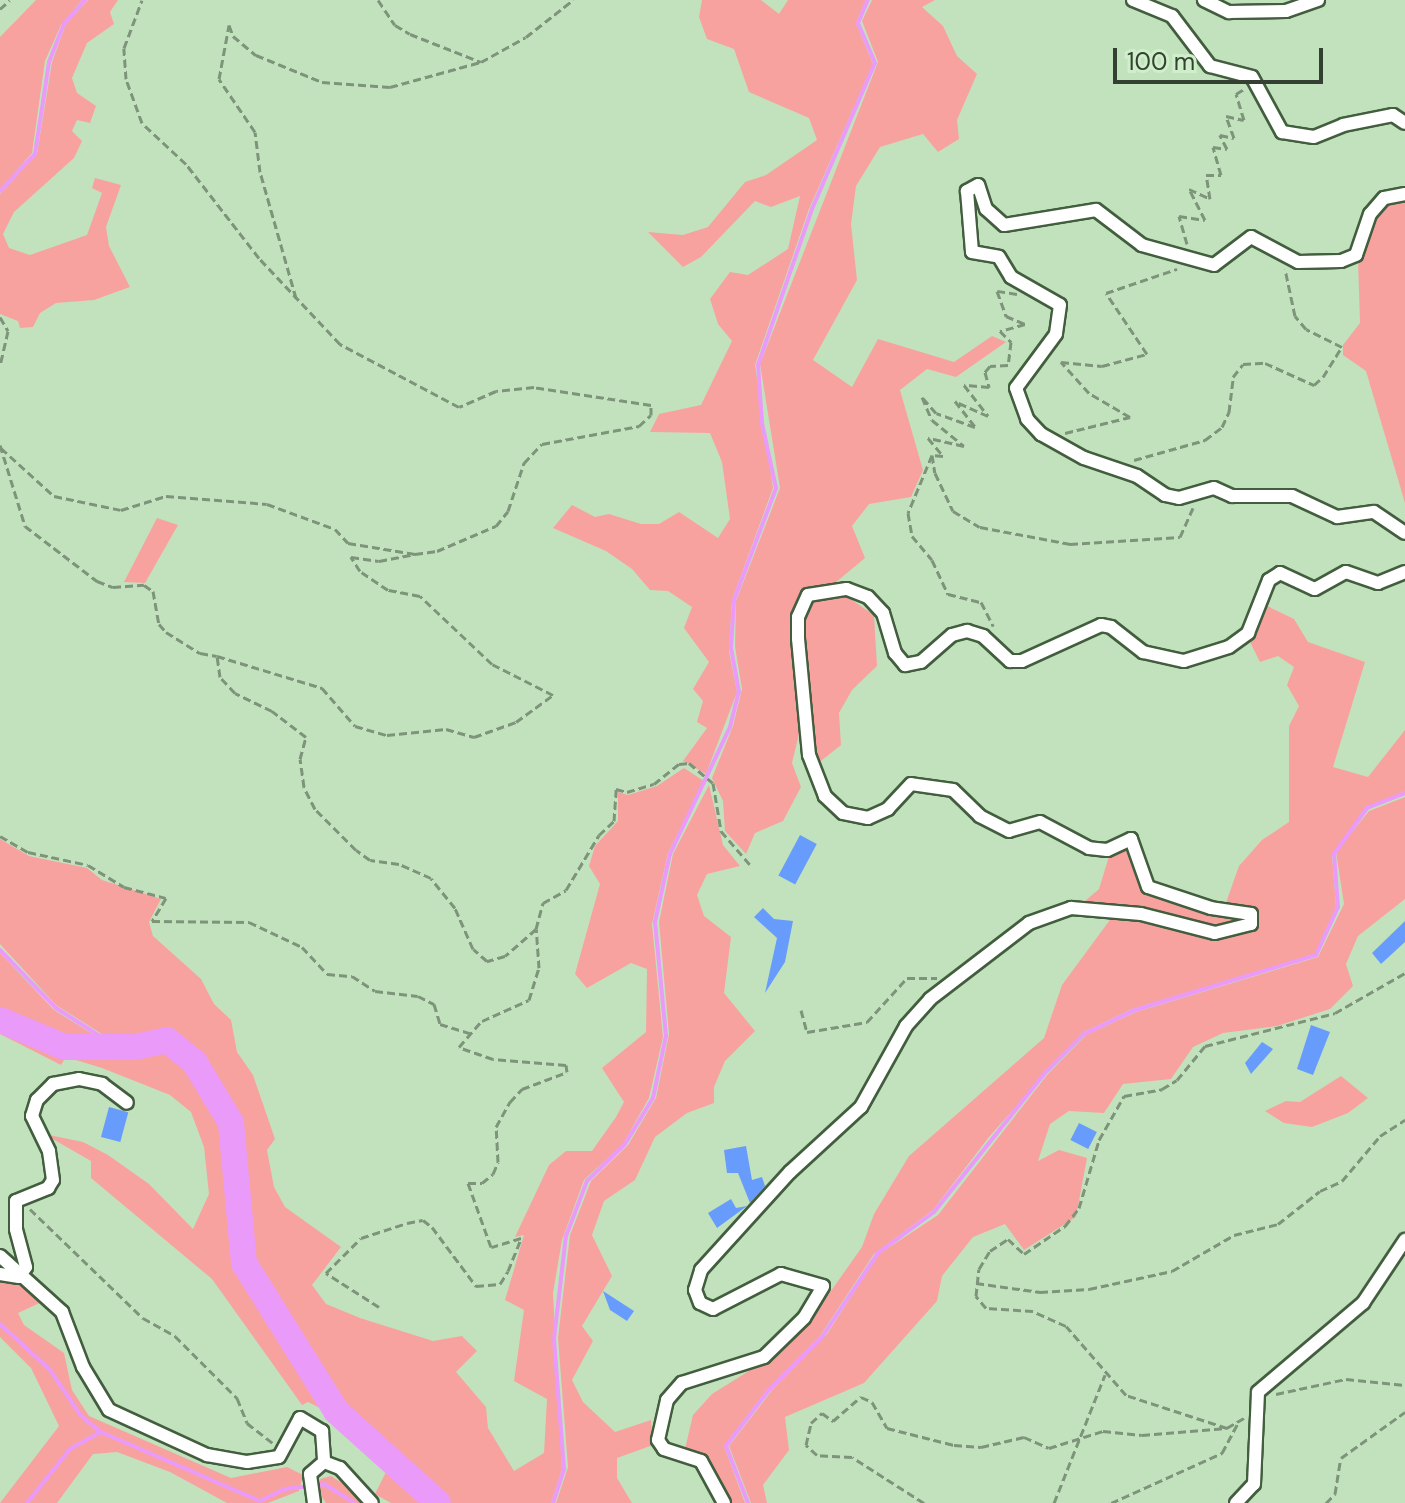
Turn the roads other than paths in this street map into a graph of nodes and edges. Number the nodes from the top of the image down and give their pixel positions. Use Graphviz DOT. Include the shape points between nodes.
graph roads {
  1 [pos="1133,0"];
  2 [pos="1204,0"];
  3 [pos="1318,0"];
  4 [pos="1405,123"];
  5 [pos="1405,194"];
  6 [pos="1405,533"];
  7 [pos="1405,572"];
  8 [pos="127,1103"];
  9 [pos="1405,1240"];
  10 [pos="0,1256"];
  11 [pos="0,1274"];
  12 [pos="19,1277"];
  13 [pos="324,1462"];
  14 [pos="314,1503"];
  15 [pos="372,1503"];
  16 [pos="724,1503"];
  17 [pos="1236,1503"];
  1 -- 4 [label="street" via="1172,16 1210,66 1252,77 1268,115 1291,135 1314,137 1373,117 1393,115"];
  2 -- 3 [label="street" via="1229,12 1286,11"];
  5 -- 6 [label="street" via="1384,198 1370,214 1356,255 1341,261 1298,262 1251,237 1214,265 1142,245 1096,210 1004,225 986,209 978,185 967,191 972,252 999,257 1019,283 1060,305 1063,315 1049,345 1016,388 1019,403 1041,434 1137,476 1165,495 1179,498 1214,488 1232,496 1292,496 1337,517 1374,512"];
  7 -- 16 [label="street" via="1378,583 1346,572 1315,589 1280,573 1269,580 1248,633 1229,647 1184,661 1143,652 1101,625 1022,661 1010,661 983,636 967,631 952,635 921,662 905,665 895,653 883,613 868,597 847,589 808,595 798,617 800,693 809,755 825,796 843,813 868,818 888,809 911,784 931,784 953,790 980,816 1009,831 1040,822 1089,848 1107,850 1131,839 1148,887 1251,914 1251,924 1215,933 1141,914 1071,908 1029,923 930,999 906,1026 861,1107 790,1172 701,1270 695,1290 700,1303 713,1309 781,1274 823,1286 804,1318 764,1357 682,1383 667,1400 658,1440 664,1449 701,1461"];
  8 -- 12 [label="street" via="102,1084 79,1079 65,1079 45,1090 32,1116 49,1151 53,1180 48,1188 16,1201 16,1229 26,1267"];
  9 -- 17 [label="street" via="1363,1303 1258,1392 1254,1484"];
  10 -- 12 [label="street"];
  11 -- 12 [label="street"];
  12 -- 13 [label="street" via="62,1312 87,1377 109,1410 207,1455 247,1462 282,1453 300,1418 322,1431"];
  13 -- 14 [label="street" via="310,1474"];
  13 -- 15 [label="street" via="340,1468"];
}
